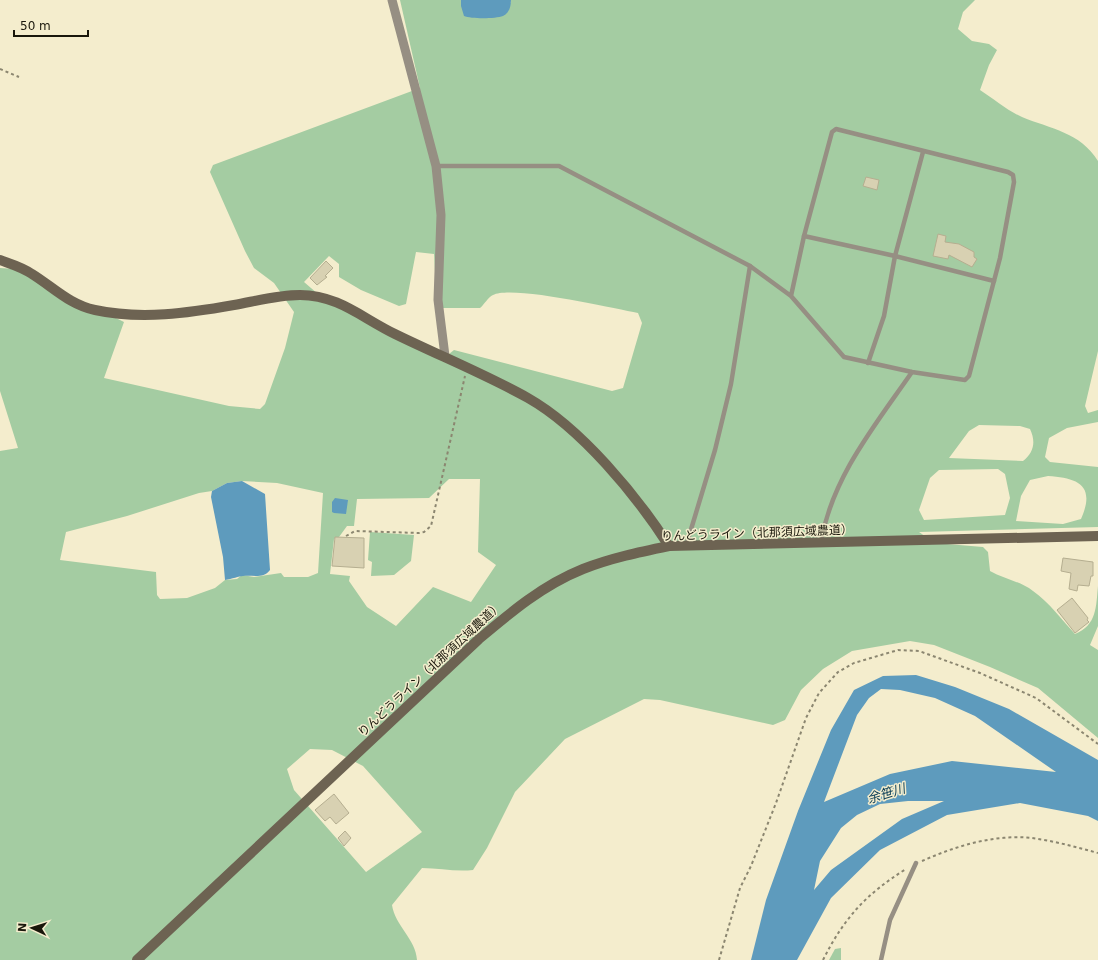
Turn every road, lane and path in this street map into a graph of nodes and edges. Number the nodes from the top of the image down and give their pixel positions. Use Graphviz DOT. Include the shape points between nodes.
graph roads {
  1 [pos="392,0"];
  2 [pos="0,69"];
  3 [pos="20,77"];
  4 [pos="923,152"];
  5 [pos="436,166"];
  6 [pos="804,236"];
  7 [pos="895,256"];
  8 [pos="0,260"];
  9 [pos="750,266"];
  10 [pos="994,281"];
  11 [pos="791,296"];
  12 [pos="445,356"];
  13 [pos="868,363"];
  14 [pos="467,367"];
  15 [pos="912,372"];
  16 [pos="346,536"];
  17 [pos="1098,536"];
  18 [pos="821,543"];
  19 [pos="669,546"];
  20 [pos="686,546"];
  21 [pos="1098,744"];
  22 [pos="1098,853"];
  23 [pos="916,863"];
  24 [pos="137,960"];
  25 [pos="719,960"];
  26 [pos="823,960"];
  27 [pos="880,960"];
  1 -- 5 [label="street"];
  2 -- 3 [label="path"];
  4 -- 6 [label="lane" via="836,129 832,132"];
  4 -- 7 [label="lane"];
  4 -- 10 [label="lane" via="1013,175"];
  5 -- 9 [label="lane" via="559,166"];
  5 -- 12 [label="street" via="440,215 438,300"];
  6 -- 7 [label="lane"];
  6 -- 11 [label="lane"];
  7 -- 10 [label="lane"];
  7 -- 13 [label="lane" via="884,316"];
  8 -- 12 [label="street" via="30,272 67,300 96,311 175,314 289,295 326,298 379,327"];
  9 -- 11 [label="lane"];
  9 -- 20 [label="lane" via="731,384 715,450"];
  10 -- 15 [label="lane" via="965,380"];
  11 -- 13 [label="lane" via="839,353 844,357"];
  12 -- 14 [label="street"];
  13 -- 15 [label="lane"];
  14 -- 16 [label="path" via="431,526 419,533 354,531"];
  14 -- 19 [label="street" via="530,399 571,428 648,513"];
  15 -- 18 [label="lane" via="857,451 833,500"];
  17 -- 18 [label="street, りんどうライン（北那須広域農道）"];
  18 -- 20 [label="street, りんどうライン（北那須広域農道）"];
  19 -- 20 [label="street, りんどうライン（北那須広域農道）"];
  19 -- 24 [label="street, りんどうライン（北那須広域農道）" via="614,558 582,569 537,593 508,614"];
  21 -- 25 [label="path" via="1036,698 980,673 919,651 898,650 854,663 838,672 819,693 806,718 773,810 740,888"];
  22 -- 23 [label="path" via="1031,838 998,839 971,843"];
  23 -- 26 [label="path" via="882,884 851,914"];
  23 -- 27 [label="lane" via="890,920"];
}
